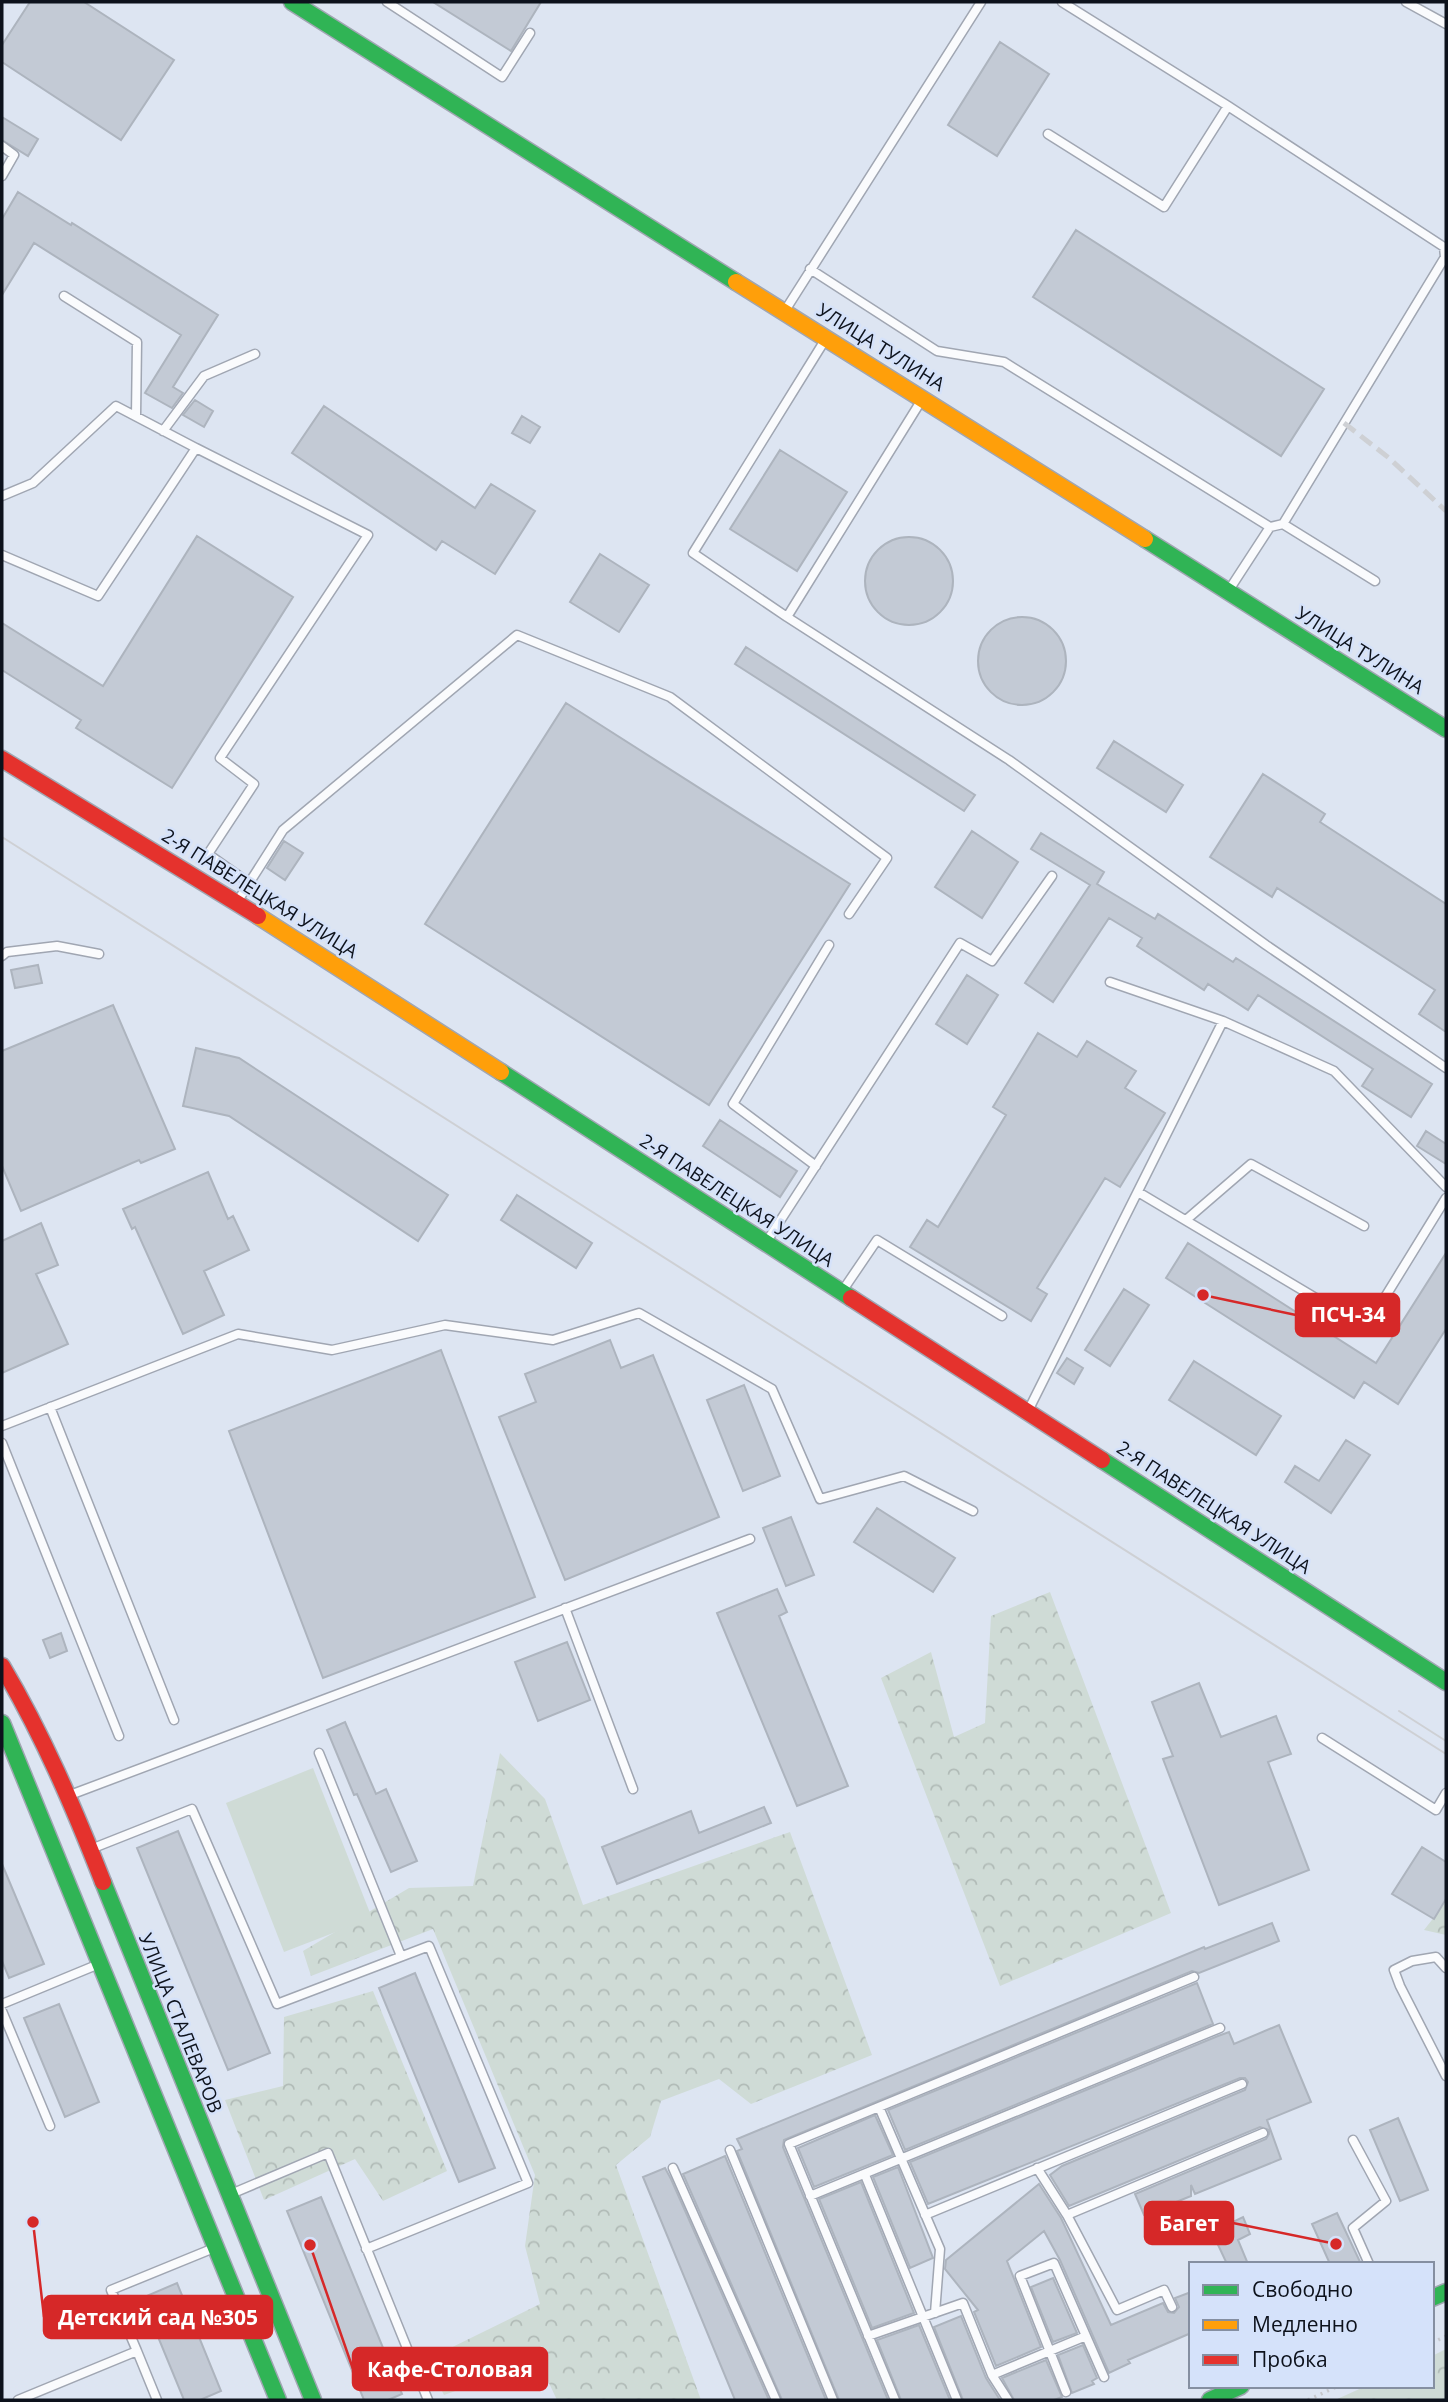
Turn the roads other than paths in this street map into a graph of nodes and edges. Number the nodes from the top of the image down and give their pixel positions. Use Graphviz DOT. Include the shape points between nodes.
graph roads {
  1 [pos="292,2"];
  2 [pos="387,2"];
  3 [pos="981,2"];
  4 [pos="1062,2"];
  5 [pos="1406,2"];
  6 [pos="1446,24"];
  7 [pos="530,33"];
  8 [pos="1228,106"];
  9 [pos="1048,134"];
  10 [pos="2,146"];
  11 [pos="2,176"];
  12 [pos="810,269"];
  13 [pos="64,296"];
  14 [pos="785,311"];
  15 [pos="827,338"];
  16 [pos="255,354"];
  17 [pos="923,398"];
  18 [pos="136,416"];
  19 [pos="163,431"];
  20 [pos="196,448"];
  21 [pos="2,496"];
  22 [pos="1283,524"];
  23 [pos="1270,527"];
  24 [pos="2,555"];
  25 [pos="1376,581"];
  26 [pos="1229,591"];
  27 [pos="787,617"];
  28 [pos="1446,729"];
  29 [pos="2,759"];
  30 [pos="1052,876"];
  31 [pos="249,883"];
  32 [pos="237,902"];
  33 [pos="849,914"];
  34 [pos="830,945"];
  35 [pos="99,954"];
  36 [pos="2,956"];
  37 [pos="1110,982"];
  38 [pos="1223,1021"];
  39 [pos="1446,1068"];
  40 [pos="816,1166"];
  41 [pos="1446,1187"];
  42 [pos="1138,1192"];
  43 [pos="1446,1198"];
  44 [pos="1186,1220"];
  45 [pos="1364,1226"];
  46 [pos="766,1243"];
  47 [pos="842,1292"];
  48 [pos="1002,1316"];
  49 [pos="50,1407"];
  50 [pos="1028,1412"];
  51 [pos="2,1426"];
  52 [pos="2,1443"];
  53 [pos="973,1511"];
  54 [pos="750,1539"];
  55 [pos="565,1608"];
  56 [pos="2,1666"];
  57 [pos="1446,1682"];
  58 [pos="174,1720"];
  59 [pos="2,1723"];
  60 [pos="119,1736"];
  61 [pos="1322,1738"];
  62 [pos="319,1753"];
  63 [pos="633,1789"];
  64 [pos="1446,1793"];
  65 [pos="67,1796"];
  66 [pos="89,1850"];
  67 [pos="401,1956"];
  68 [pos="100,1964"];
  69 [pos="1446,1968"];
  70 [pos="1194,1977"];
  71 [pos="2,2004"];
  72 [pos="2,2011"];
  73 [pos="1220,2028"];
  74 [pos="1446,2076"];
  75 [pos="1241,2084"];
  76 [pos="879,2107"];
  77 [pos="50,2126"];
  78 [pos="1263,2133"];
  79 [pos="1353,2140"];
  80 [pos="730,2150"];
  81 [pos="902,2161"];
  82 [pos="673,2168"];
  83 [pos="1037,2168"];
  84 [pos="865,2175"];
  85 [pos="227,2196"];
  86 [pos="810,2196"];
  87 [pos="925,2215"];
  88 [pos="1067,2215"];
  89 [pos="215,2248"];
  90 [pos="366,2249"];
  91 [pos="1368,2262"];
  92 [pos="1172,2306"];
  93 [pos="935,2313"];
  94 [pos="923,2317"];
  95 [pos="869,2336"];
  96 [pos="1086,2336"];
  97 [pos="136,2351"];
  98 [pos="1050,2351"];
  99 [pos="992,2375"];
  100 [pos="1104,2377"];
  101 [pos="1237,2388"];
  102 [pos="1066,2392"];
  103 [pos="18,2400"];
  104 [pos="157,2400"];
  105 [pos="278,2400"];
  106 [pos="313,2400"];
  107 [pos="428,2400"];
  108 [pos="776,2400"];
  109 [pos="833,2400"];
  110 [pos="895,2400"];
  111 [pos="957,2400"];
  112 [pos="1008,2400"];
  113 [pos="1210,2400"];
  1 -- 14 [label="street, УЛИЦА ТУЛИНА"];
  2 -- 7 [label="lane" via="502,77"];
  3 -- 12 [label="lane"];
  4 -- 8 [label="lane"];
  5 -- 6 [label="lane"];
  8 -- 9 [label="lane" via="1164,207"];
  8 -- 22 [label="lane" via="1444,247 1445,257"];
  10 -- 11 [label="lane" via="14,155"];
  12 -- 14 [label="lane"];
  12 -- 23 [label="lane" via="937,351 1004,362"];
  13 -- 18 [label="lane" via="137,342"];
  14 -- 15 [label="street, УЛИЦА ТУЛИНА"];
  15 -- 17 [label="street, УЛИЦА ТУЛИНА"];
  15 -- 27 [label="lane" via="693,553"];
  16 -- 19 [label="lane" via="204,376"];
  17 -- 26 [label="street, УЛИЦА ТУЛИНА"];
  17 -- 27 [label="lane"];
  18 -- 19 [label="lane"];
  18 -- 21 [label="lane" via="116,406 33,483"];
  19 -- 20 [label="lane"];
  20 -- 24 [label="lane" via="98,596"];
  20 -- 31 [label="lane" via="368,535 220,758 254,784 208,854"];
  22 -- 23 [label="lane"];
  22 -- 25 [label="lane"];
  23 -- 26 [label="lane"];
  26 -- 28 [label="street, УЛИЦА ТУЛИНА"];
  27 -- 39 [label="lane" via="1009,760"];
  29 -- 32 [label="street, 2-Я ПАВЕЛЕЦКАЯ УЛИЦА"];
  30 -- 40 [label="lane" via="992,961 960,943"];
  31 -- 32 [label="lane"];
  31 -- 33 [label="lane" via="283,830 517,635 670,697 887,858"];
  32 -- 46 [label="street, 2-Я ПАВЕЛЕЦКАЯ УЛИЦА"];
  34 -- 40 [label="lane" via="733,1104"];
  35 -- 36 [label="lane" via="57,946"];
  37 -- 38 [label="lane"];
  38 -- 41 [label="lane" via="1334,1071"];
  38 -- 42 [label="lane"];
  40 -- 46 [label="lane"];
  42 -- 44 [label="lane"];
  42 -- 50 [label="lane"];
  43 -- 44 [label="lane" via="1366,1328"];
  44 -- 45 [label="lane" via="1251,1164"];
  46 -- 47 [label="street, 2-Я ПАВЕЛЕЦКАЯ УЛИЦА"];
  47 -- 48 [label="lane" via="877,1240"];
  47 -- 50 [label="street, 2-Я ПАВЕЛЕЦКАЯ УЛИЦА"];
  49 -- 51 [label="lane"];
  49 -- 53 [label="lane" via="238,1334 332,1350 445,1325 553,1340 639,1313 772,1389 820,1499 904,1476"];
  49 -- 58 [label="lane"];
  50 -- 57 [label="street, 2-Я ПАВЕЛЕЦКАЯ УЛИЦА"];
  52 -- 60 [label="lane"];
  54 -- 55 [label="lane"];
  55 -- 63 [label="lane"];
  55 -- 65 [label="lane"];
  56 -- 65 [label="street, УЛИЦА СТАЛЕВАРОВ" via="26,1703"];
  59 -- 68 [label="street"];
  61 -- 64 [label="lane" via="1436,1810"];
  62 -- 67 [label="lane"];
  65 -- 66 [label="street, УЛИЦА СТАЛЕВАРОВ"];
  66 -- 67 [label="lane" via="192,1809 277,2004"];
  66 -- 85 [label="street, УЛИЦА СТАЛЕВАРОВ"];
  67 -- 90 [label="lane" via="429,1946 528,2183"];
  68 -- 71 [label="lane"];
  68 -- 89 [label="street"];
  69 -- 74 [label="lane" via="1436,1957 1395,1970"];
  70 -- 76 [label="lane"];
  72 -- 77 [label="lane"];
  73 -- 81 [label="lane"];
  75 -- 83 [label="lane"];
  76 -- 81 [label="lane"];
  76 -- 86 [label="lane" via="789,2144"];
  78 -- 88 [label="lane"];
  79 -- 91 [label="lane" via="1386,2201 1353,2228"];
  80 -- 109 [label="lane"];
  81 -- 84 [label="lane"];
  81 -- 87 [label="lane"];
  82 -- 108 [label="lane"];
  83 -- 87 [label="lane"];
  83 -- 88 [label="lane"];
  84 -- 86 [label="lane"];
  84 -- 94 [label="lane"];
  85 -- 90 [label="lane" via="328,2153"];
  85 -- 106 [label="street, УЛИЦА СТАЛЕВАРОВ"];
  86 -- 95 [label="lane"];
  87 -- 93 [label="lane" via="940,2249"];
  88 -- 92 [label="lane" via="1116,2310 1164,2290"];
  89 -- 97 [label="lane" via="111,2290"];
  89 -- 105 [label="street"];
  90 -- 107 [label="lane"];
  93 -- 94 [label="lane"];
  93 -- 99 [label="lane" via="962,2303"];
  94 -- 95 [label="lane"];
  94 -- 111 [label="lane"];
  95 -- 110 [label="lane"];
  96 -- 98 [label="lane"];
  96 -- 98 [label="lane" via="1054,2263 1020,2276"];
  96 -- 100 [label="lane"];
  97 -- 103 [label="lane"];
  97 -- 104 [label="lane"];
  98 -- 99 [label="lane"];
  98 -- 102 [label="lane"];
  99 -- 112 [label="lane"];
  101 -- 113 [label="street"];
}
